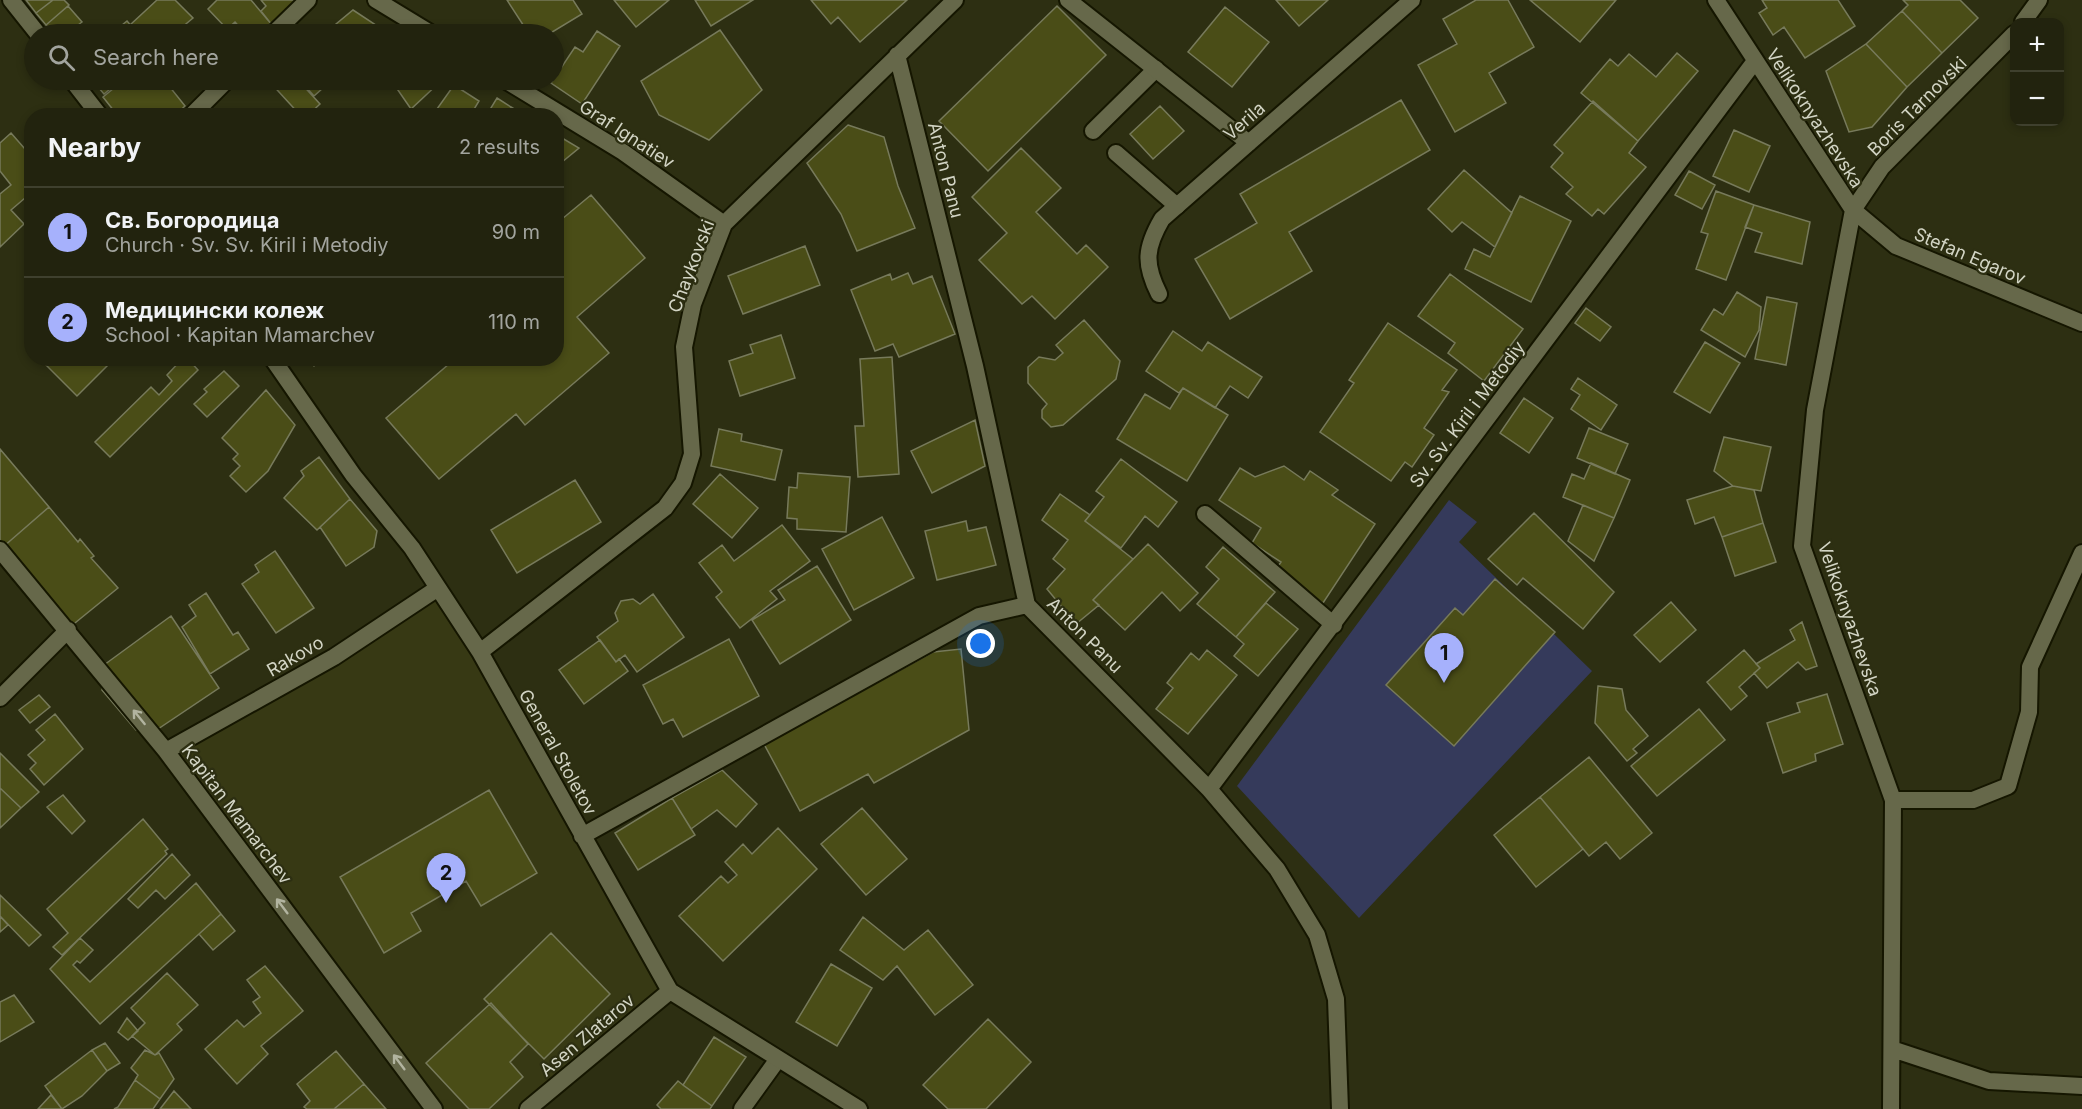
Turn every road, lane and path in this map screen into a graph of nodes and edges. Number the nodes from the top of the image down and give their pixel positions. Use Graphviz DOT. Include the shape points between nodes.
graph roads {
  1 [pos="11,0"];
  2 [pos="308,0"];
  3 [pos="376,0"];
  4 [pos="955,0"];
  5 [pos="1068,0"];
  6 [pos="1412,0"];
  7 [pos="1716,0"];
  8 [pos="2039,0"];
  9 [pos="2026,18"];
  10 [pos="30,24"];
  11 [pos="283,24"];
  12 [pos="416,24"];
  13 [pos="2010,38"];
  14 [pos="897,55"];
  15 [pos="1755,62"];
  16 [pos="1156,69"];
  17 [pos="80,90"];
  18 [pos="217,90"];
  19 [pos="521,90"];
  20 [pos="94,108"];
  21 [pos="198,108"];
  22 [pos="551,108"];
  23 [pos="564,116"];
  24 [pos="1094,131"];
  25 [pos="1249,143"];
  26 [pos="1116,153"];
  27 [pos="1178,206"];
  28 [pos="1852,210"];
  29 [pos="724,224"];
  30 [pos="1160,294"];
  31 [pos="2082,324"];
  32 [pos="277,366"];
  33 [pos="1205,514"];
  34 [pos="0,550"];
  35 [pos="2082,553"];
  36 [pos="438,588"];
  37 [pos="1027,605"];
  38 [pos="1334,625"];
  39 [pos="68,630"];
  40 [pos="480,652"];
  41 [pos="0,698"];
  42 [pos="166,751"];
  43 [pos="1209,789"];
  44 [pos="1893,800"];
  45 [pos="582,836"];
  46 [pos="670,990"];
  47 [pos="1892,1049"];
  48 [pos="778,1059"];
  49 [pos="2082,1086"];
  50 [pos="434,1109"];
  51 [pos="528,1109"];
  52 [pos="741,1109"];
  53 [pos="858,1109"];
  54 [pos="1340,1109"];
  55 [pos="1891,1109"];
  1 -- 10 [label="street"];
  2 -- 11 [label="street"];
  3 -- 12 [label="street"];
  4 -- 14 [label="street, Chaykovski"];
  5 -- 16 [label="street"];
  6 -- 25 [label="street, Verila"];
  7 -- 15 [label="street, Velikoknyazhevska"];
  8 -- 9 [label="street"];
  13 -- 28 [label="street, Boris Tarnovski" via="1882,167"];
  14 -- 29 [label="street, Chaykovski"];
  14 -- 37 [label="street, Anton Panu" via="975,366"];
  15 -- 28 [label="street, Velikoknyazhevska"];
  15 -- 38 [label="street, Sv. Sv. Kiril i Metodiy"];
  16 -- 24 [label="street"];
  16 -- 25 [label="street"];
  17 -- 20 [label="street"];
  18 -- 21 [label="street"];
  19 -- 22 [label="street, Graf Ignatiev"];
  23 -- 29 [label="street, Graf Ignatiev" via="623,152"];
  25 -- 27 [label="street, Verila"];
  26 -- 27 [label="street"];
  27 -- 30 [label="street, Verila" via="1162,219 1152,236 1150,276"];
  28 -- 31 [label="street, Stefan Egarov" via="1896,246"];
  28 -- 44 [label="street, Velikoknyazhevska" via="1815,410 1802,546"];
  29 -- 40 [label="street, Chaykovski" via="693,304 684,347 692,454 683,483 665,508"];
  32 -- 36 [label="street, General Stoletov" via="352,475 412,548"];
  33 -- 38 [label="street"];
  34 -- 39 [label="street, Kapitan Mamarchev"];
  35 -- 44 [label="street" via="2030,667 2030,712 2008,786 1973,800"];
  36 -- 40 [label="street, General Stoletov"];
  36 -- 42 [label="street, Rakovo" via="334,657"];
  37 -- 43 [label="street, Anton Panu"];
  37 -- 45 [label="street" via="979,616"];
  38 -- 43 [label="street, Sv. Sv. Kiril i Metodiy"];
  39 -- 41 [label="street"];
  42 -- 39 [label="street, Kapitan Mamarchev, one-way"];
  40 -- 45 [label="street, General Stoletov"];
  50 -- 42 [label="street, Kapitan Mamarchev, one-way"];
  43 -- 54 [label="street, Anton Panu" via="1277,869 1317,935 1336,999"];
  44 -- 47 [label="street, Velikoknyazhevska"];
  45 -- 46 [label="street, General Stoletov"];
  46 -- 48 [label="street, General Stoletov"];
  46 -- 51 [label="street, Asen Zlatarov"];
  47 -- 49 [label="street" via="1989,1081"];
  47 -- 55 [label="street, Velikoknyazhevska"];
  48 -- 52 [label="street"];
  48 -- 53 [label="street, General Stoletov"];
}
